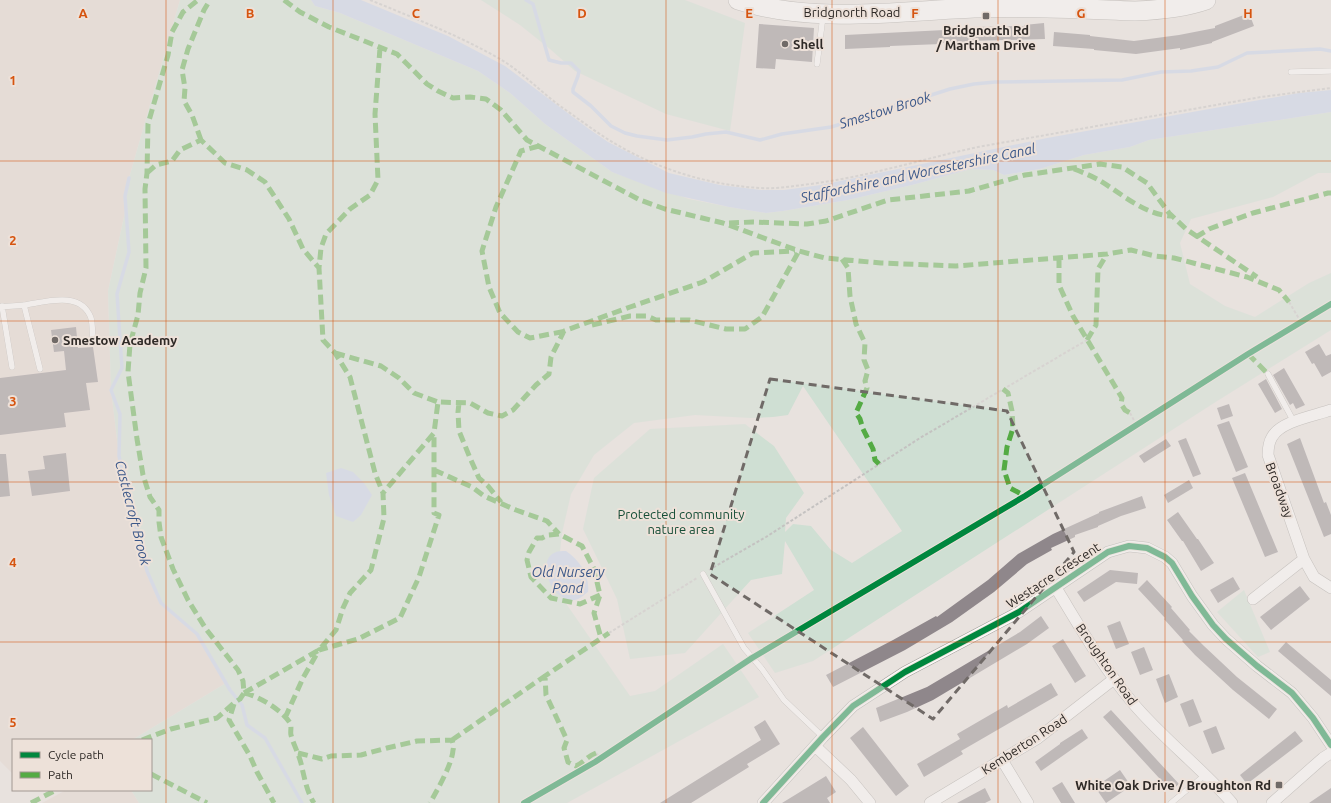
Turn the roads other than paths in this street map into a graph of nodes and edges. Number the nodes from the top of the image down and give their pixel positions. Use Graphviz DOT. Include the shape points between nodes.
graph roads {
  1 [pos="738,0"];
  2 [pos="1206,0"];
  3 [pos="1110,5"];
  4 [pos="823,14"];
  5 [pos="817,64"];
  6 [pos="1331,71"];
  7 [pos="1291,72"];
  8 [pos="24,305"];
  9 [pos="1,306"];
  10 [pos="93,343"];
  11 [pos="12,367"];
  12 [pos="40,369"];
  13 [pos="1268,374"];
  14 [pos="1331,410"];
  15 [pos="1294,422"];
  16 [pos="1304,559"];
  17 [pos="703,574"];
  18 [pos="1056,588"];
  19 [pos="1331,588"];
  20 [pos="1253,599"];
  21 [pos="1114,679"];
  22 [pos="823,737"];
  23 [pos="1331,745"];
  24 [pos="815,746"];
  25 [pos="1331,753"];
  26 [pos="1002,760"];
  27 [pos="1206,774"];
  28 [pos="763,803"];
  29 [pos="870,803"];
  30 [pos="930,803"];
  31 [pos="1028,803"];
  32 [pos="1171,803"];
  33 [pos="1232,803"];
  34 [pos="1272,803"];
  1 -- 4 [label="highway, Bridgnorth Road" via="771,8"];
  2 -- 3 [label="highway, Bridgnorth Road" via="1156,10"];
  3 -- 4 [label="highway, Bridgnorth Road"];
  4 -- 5 [label="lane"];
  6 -- 7 [label="lane"];
  8 -- 9 [label="lane"];
  8 -- 10 [label="lane" via="50,300 77,302 91,318"];
  8 -- 12 [label="lane"];
  9 -- 11 [label="lane"];
  13 -- 15 [label="lane"];
  14 -- 15 [label="street, Broadway"];
  15 -- 16 [label="street, Broadway" via="1284,425 1272,437 1268,455"];
  16 -- 19 [label="street, Broadway" via="1314,577"];
  16 -- 20 [label="street"];
  17 -- 22 [label="lane" via="744,648 784,700"];
  18 -- 21 [label="street, Broughton Road"];
  18 -- 22 [label="street, Westacre Crescent" via="1020,612 905,672 853,706"];
  18 -- 23 [label="street, Westacre Crescent" via="1098,558 1119,548 1138,546 1161,554 1172,563 1205,614 1222,634 1292,693"];
  21 -- 26 [label="street, Kemberton Road" via="1038,738"];
  21 -- 27 [label="street, Broughton Road" via="1151,723"];
  22 -- 24 [label="street, Westacre Crescent"];
  24 -- 28 [label="street, Westacre Crescent"];
  24 -- 29 [label="street" via="851,780"];
  25 -- 34 [label="street"];
  26 -- 30 [label="street, Kemberton Road"];
  26 -- 31 [label="street"];
  27 -- 32 [label="lane"];
  27 -- 33 [label="street, Broughton Road"];
}
